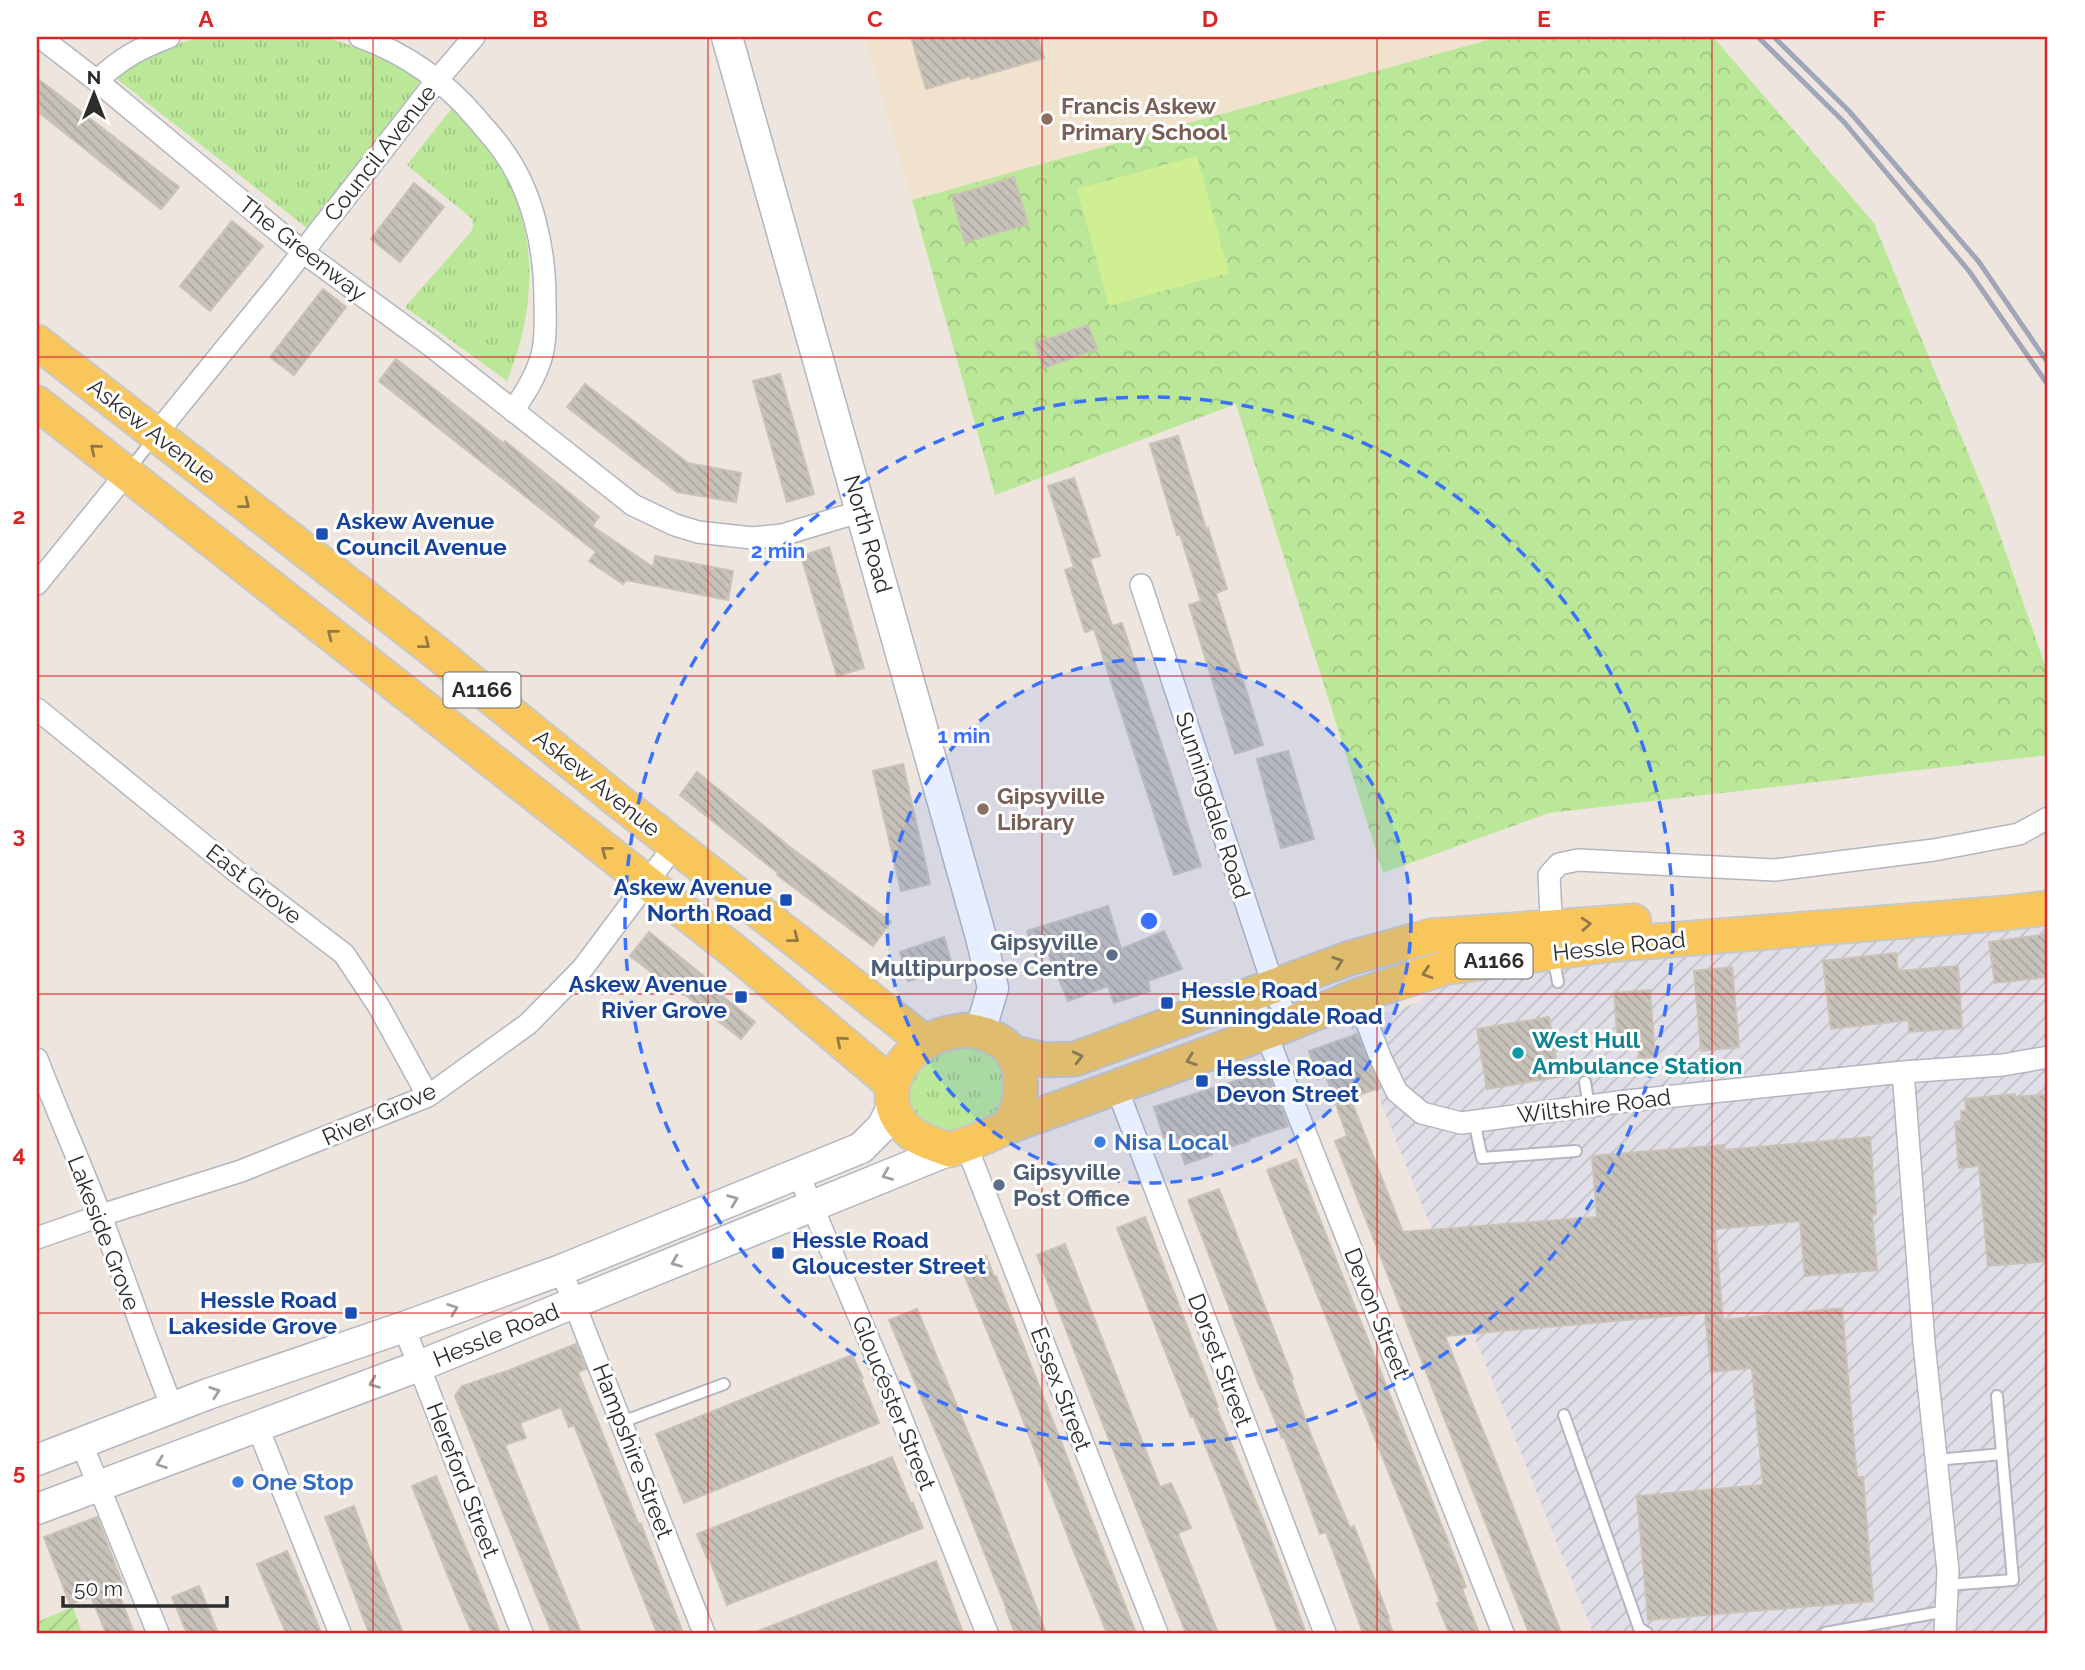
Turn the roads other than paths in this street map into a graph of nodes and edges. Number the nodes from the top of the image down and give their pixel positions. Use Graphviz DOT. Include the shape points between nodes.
graph roads {
  1 [pos="40,37"];
  2 [pos="169,37"];
  3 [pos="360,37"];
  4 [pos="474,37"];
  5 [pos="727,37"];
  6 [pos="438,79"];
  7 [pos="97,81"];
  8 [pos="303,252"];
  9 [pos="37,342"];
  10 [pos="37,403"];
  11 [pos="513,411"];
  12 [pos="156,434"];
  13 [pos="126,474"];
  14 [pos="862,511"];
  15 [pos="37,584"];
  16 [pos="1141,585"];
  17 [pos="37,709"];
  18 [pos="2048,818"];
  19 [pos="675,845"];
  20 [pos="646,883"];
  21 [pos="2048,889"];
  22 [pos="2007,903"];
  23 [pos="2048,908"];
  24 [pos="1554,954"];
  25 [pos="1262,989"];
  26 [pos="1357,996"];
  27 [pos="1277,1028"];
  28 [pos="980,1032"];
  29 [pos="925,1042"];
  30 [pos="1012,1052"];
  31 [pos="2048,1057"];
  32 [pos="37,1059"];
  33 [pos="1903,1072"];
  34 [pos="1585,1082"];
  35 [pos="1116,1086"];
  36 [pos="429,1096"];
  37 [pos="893,1096"];
  38 [pos="1589,1106"];
  39 [pos="1474,1121"];
  40 [pos="1007,1127"];
  41 [pos="958,1147"];
  42 [pos="1576,1151"];
  43 [pos="798,1173"];
  44 [pos="812,1206"];
  45 [pos="101,1216"];
  46 [pos="37,1238"];
  47 [pos="561,1269"];
  48 [pos="575,1303"];
  49 [pos="404,1327"];
  50 [pos="419,1366"];
  51 [pos="724,1384"];
  52 [pos="1997,1396"];
  53 [pos="172,1407"];
  54 [pos="1564,1415"];
  55 [pos="622,1422"];
  56 [pos="258,1428"];
  57 [pos="82,1442"];
  58 [pos="2002,1454"];
  59 [pos="37,1460"];
  60 [pos="1936,1460"];
  61 [pos="99,1486"];
  62 [pos="37,1509"];
  63 [pos="1947,1586"];
  64 [pos="1946,1611"];
  65 [pos="158,1633"];
  66 [pos="340,1633"];
  67 [pos="522,1633"];
  68 [pos="704,1633"];
  69 [pos="987,1633"];
  70 [pos="1157,1633"];
  71 [pos="1325,1633"];
  72 [pos="1503,1633"];
  73 [pos="1647,1633"];
  74 [pos="1825,1633"];
  75 [pos="1945,1633"];
  1 -- 7 [label="street, The Greenway"];
  2 -- 7 [label="street" via="127,56"];
  3 -- 6 [label="street" via="403,56"];
  4 -- 6 [label="street, Council Avenue"];
  5 -- 14 [label="street, North Road"];
  6 -- 8 [label="street, Council Avenue"];
  6 -- 11 [label="street" via="502,149 519,177 539,236 545,274 545,346 531,384"];
  7 -- 8 [label="street, The Greenway"];
  8 -- 11 [label="street, The Greenway"];
  8 -- 12 [label="street, Council Avenue"];
  9 -- 12 [label="main road, Askew Avenue / A1166"];
  13 -- 10 [label="main road, Askew Avenue / A1166, one-way"];
  11 -- 14 [label="street, The Greenway" via="633,505 698,532 751,538"];
  12 -- 13 [label="lane"];
  12 -- 19 [label="main road, Askew Avenue / A1166, one-way"];
  13 -- 15 [label="street"];
  20 -- 13 [label="main road, Askew Avenue / A1166, one-way"];
  14 -- 28 [label="street, North Road" via="993,988"];
  16 -- 25 [label="street, Sunningdale Road"];
  17 -- 36 [label="street, East Grove" via="344,954"];
  18 -- 24 [label="street" via="2019,834 1970,844 1775,870 1577,860 1559,864 1549,875"];
  19 -- 20 [label="street, River Grove"];
  19 -- 29 [label="main road, Askew Avenue / A1166, one-way"];
  20 -- 36 [label="street, River Grove" via="583,968 528,1024"];
  37 -- 20 [label="main road, Askew Avenue / A1166, one-way" via="739,955"];
  21 -- 22 [label="main road, Hessle Road / A1166"];
  22 -- 23 [label="main road, Hessle Road / A1166"];
  22 -- 24 [label="main road, Hessle Road / A1166"];
  25 -- 24 [label="main road, Hessle Road / A1166, one-way" via="1431,936"];
  24 -- 26 [label="main road, Hessle Road / A1166, one-way" via="1444,968"];
  25 -- 27 [label="street, Sunningdale Road"];
  30 -- 25 [label="main road, Hessle Road / A1166, one-way" via="1045,1060 1075,1059"];
  26 -- 27 [label="main road, Hessle Road / A1166"];
  26 -- 39 [label="street, Wiltshire Road" via="1397,1092 1422,1113 1461,1123"];
  27 -- 35 [label="main road, Hessle Road / A1166, one-way"];
  27 -- 72 [label="street, Devon Street"];
  28 -- 29 [label="main road" via="949,1032"];
  28 -- 30 [label="main road"];
  29 -- 37 [label="main road" via="898,1070"];
  30 -- 40 [label="main road" via="1021,1090"];
  31 -- 33 [label="street, Wiltshire Road"];
  32 -- 45 [label="street, Lakeside Grove"];
  33 -- 38 [label="street, Wiltshire Road"];
  33 -- 60 [label="street"];
  34 -- 38 [label="lane"];
  35 -- 40 [label="main road, Hessle Road / A1166"];
  35 -- 71 [label="street, Dorset Street"];
  36 -- 45 [label="street, River Grove" via="240,1171"];
  37 -- 41 [label="main road" via="900,1121 911,1133 927,1142"];
  37 -- 43 [label="street, Hessle Road" via="882,1127 862,1148"];
  38 -- 39 [label="street, Wiltshire Road"];
  39 -- 42 [label="lane" via="1482,1158"];
  40 -- 41 [label="main road"];
  41 -- 44 [label="street, Hessle Road, one-way"];
  41 -- 70 [label="street, Essex Street"];
  43 -- 44 [label="street, Gloucester Street"];
  47 -- 43 [label="street, Hessle Road, one-way"];
  44 -- 48 [label="street, Hessle Road, one-way"];
  44 -- 69 [label="street, Gloucester Street"];
  45 -- 46 [label="street, River Grove"];
  45 -- 53 [label="street, Lakeside Grove"];
  47 -- 48 [label="street, Hampshire Street"];
  49 -- 47 [label="street, Hessle Road, one-way"];
  48 -- 50 [label="street, Hessle Road"];
  48 -- 55 [label="street, Hampshire Street"];
  49 -- 50 [label="street, Hereford Street"];
  53 -- 49 [label="street, Hessle Road, one-way"];
  50 -- 56 [label="street, Hessle Road, one-way"];
  50 -- 67 [label="street, Hereford Street"];
  51 -- 55 [label="lane"];
  52 -- 58 [label="lane"];
  53 -- 57 [label="street, Hessle Road"];
  54 -- 73 [label="lane" via="1639,1628"];
  55 -- 68 [label="street, Hampshire Street"];
  56 -- 61 [label="street, Hessle Road, one-way"];
  56 -- 66 [label="street"];
  57 -- 59 [label="street, Hessle Road"];
  57 -- 61 [label="street"];
  58 -- 60 [label="lane"];
  58 -- 63 [label="lane" via="2013,1580"];
  60 -- 63 [label="street"];
  61 -- 62 [label="street, Hessle Road"];
  61 -- 65 [label="street"];
  63 -- 64 [label="street"];
  64 -- 74 [label="lane"];
  64 -- 75 [label="street"];
}
